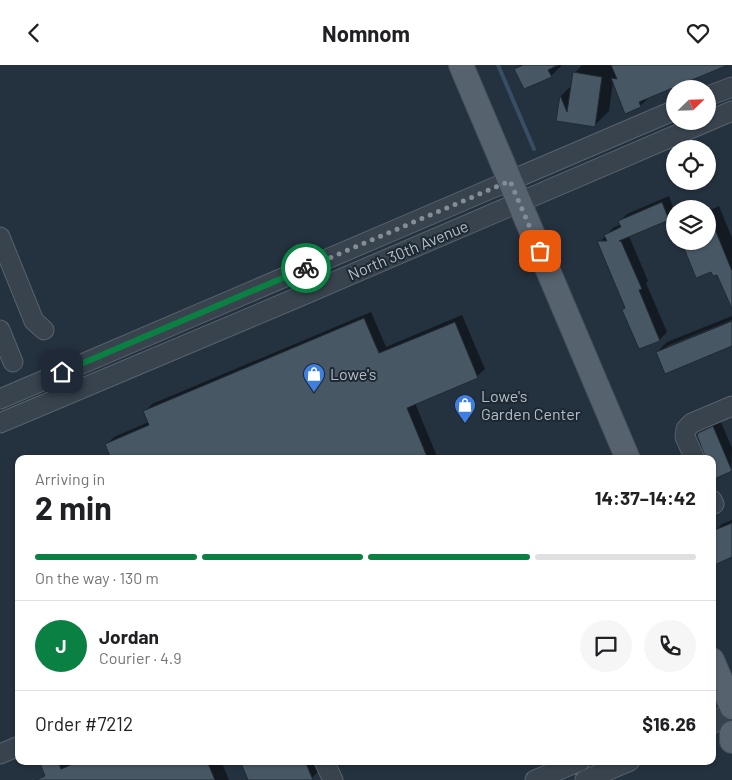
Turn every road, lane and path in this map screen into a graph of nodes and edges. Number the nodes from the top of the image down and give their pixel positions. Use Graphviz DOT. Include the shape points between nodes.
graph roads {
  1 [pos="461,65"];
  2 [pos="732,87"];
  3 [pos="716,94"];
  4 [pos="732,111"];
  5 [pos="666,115"];
  6 [pos="515,191"];
  7 [pos="0,237"];
  8 [pos="0,330"];
  9 [pos="44,330"];
  10 [pos="13,362"];
  11 [pos="0,399"];
  12 [pos="732,406"];
  13 [pos="0,423"];
  14 [pos="626,455"];
  15 [pos="693,455"];
  16 [pos="716,670"];
  17 [pos="732,709"];
  18 [pos="716,711"];
  19 [pos="716,721"];
  20 [pos="732,733"];
  21 [pos="732,741"];
  22 [pos="15,748"];
  23 [pos="0,754"];
  24 [pos="326,765"];
  25 [pos="571,765"];
  26 [pos="621,765"];
  27 [pos="333,780"];
  28 [pos="535,780"];
  29 [pos="585,780"];
  1 -- 6 [label="main road"];
  2 -- 3 [label="street"];
  4 -- 6 [label="street, North 30th Avenue"];
  5 -- 6 [label="street, North 30th Avenue"];
  6 -- 11 [label="street, North 30th Avenue"];
  6 -- 13 [label="street, North 30th Avenue" via="294,299"];
  6 -- 14 [label="main road"];
  7 -- 9 [label="street" via="34,321"];
  8 -- 10 [label="street"];
  12 -- 15 [label="street" via="692,423 686,429 685,437"];
  16 -- 17 [label="main road"];
  17 -- 18 [label="street"];
  17 -- 19 [label="street"];
  20 -- 21 [label="main road"];
  22 -- 23 [label="street"];
  24 -- 27 [label="street"];
  25 -- 28 [label="street"];
  26 -- 29 [label="street"];
}
